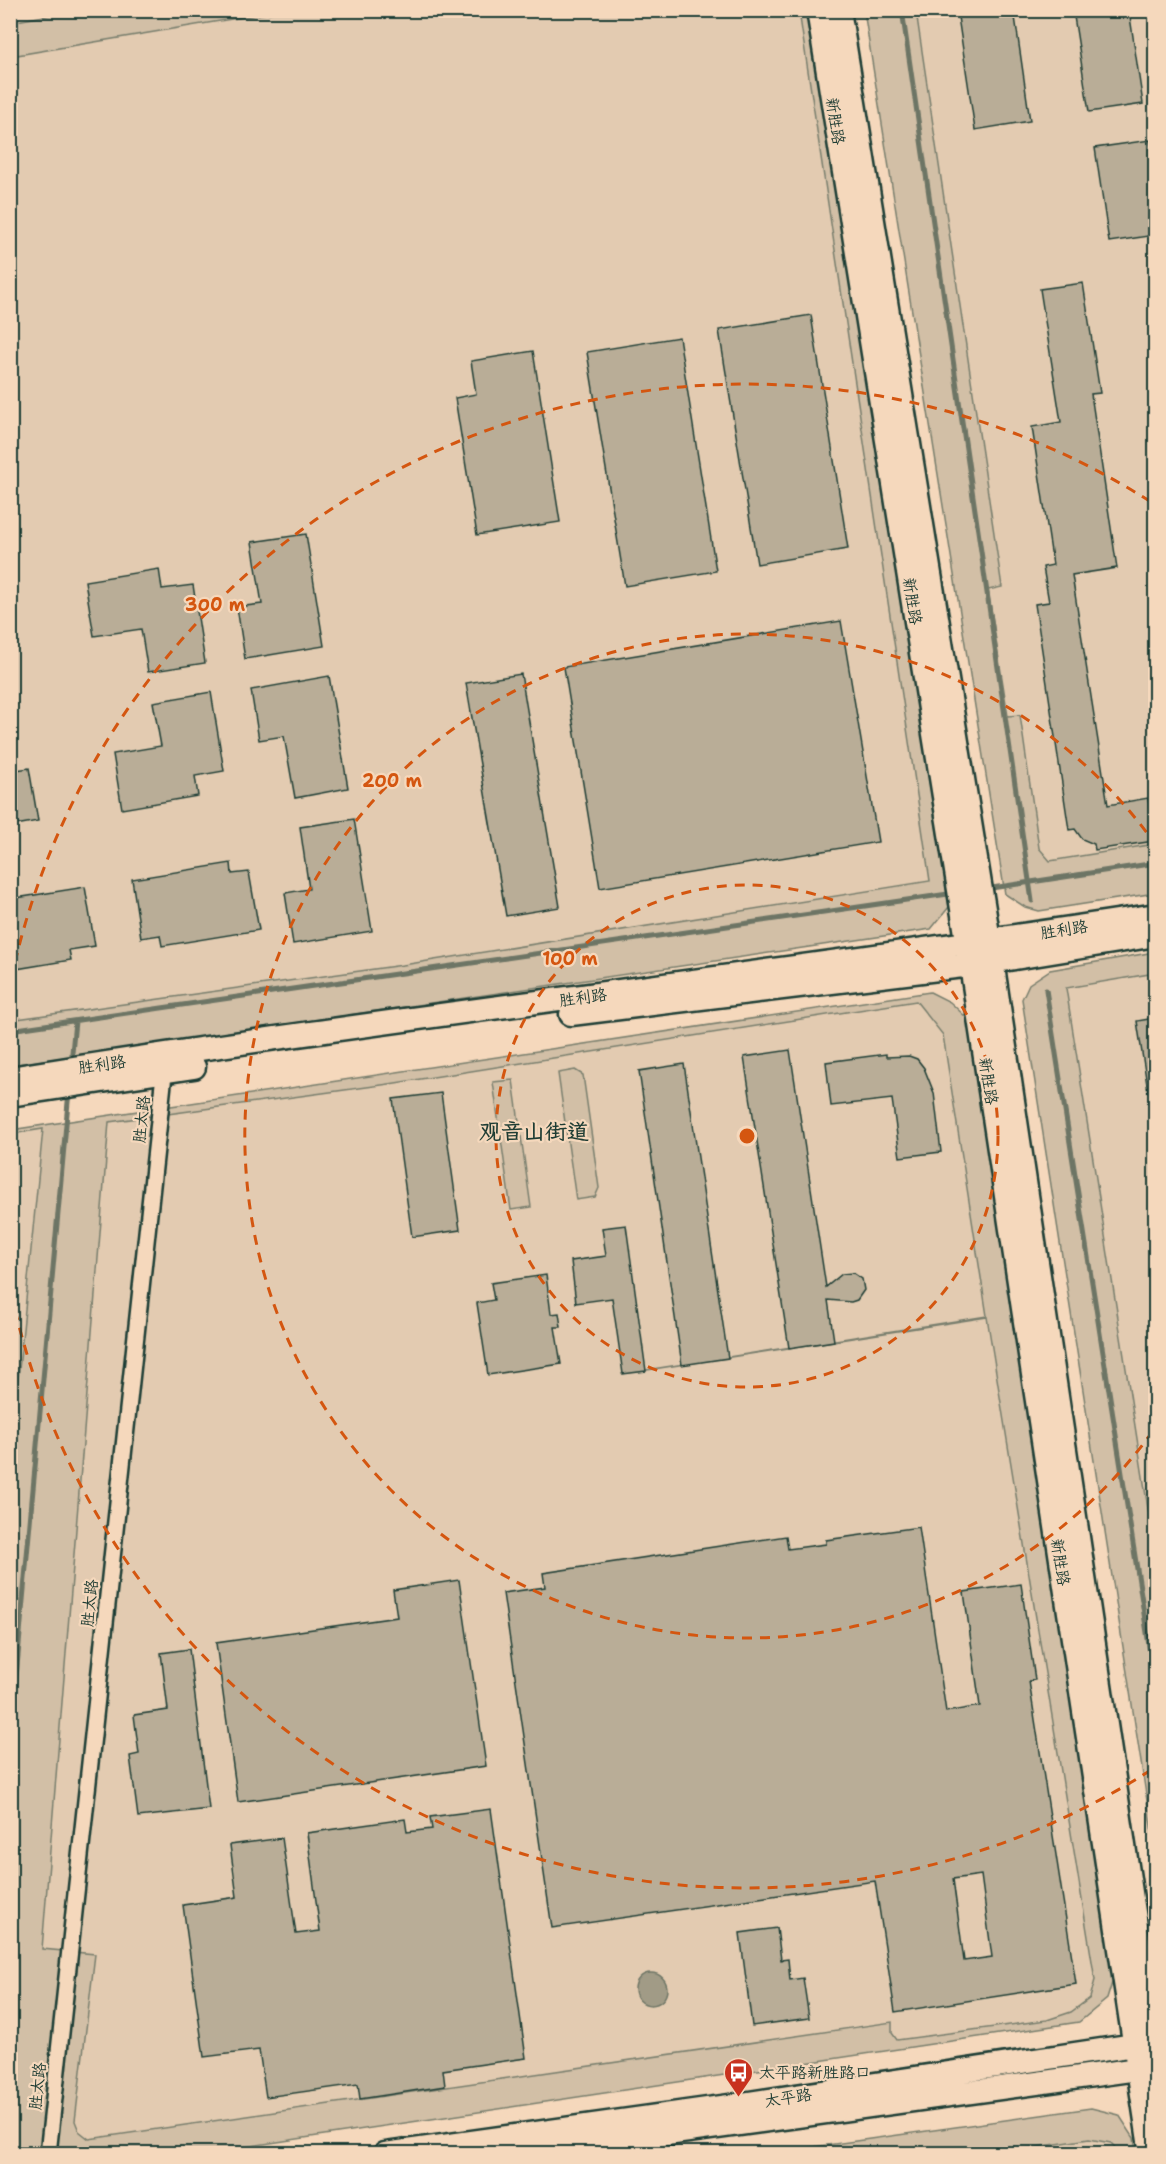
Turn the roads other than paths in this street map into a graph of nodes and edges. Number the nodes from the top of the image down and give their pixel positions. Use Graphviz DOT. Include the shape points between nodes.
graph roads {
  1 [pos="818,10"];
  2 [pos="839,10"];
  3 [pos="1155,915"];
  4 [pos="1155,935"];
  5 [pos="980,953"];
  6 [pos="165,1064"];
  7 [pos="10,1078"];
  8 [pos="49,1081"];
  9 [pos="10,1095"];
  10 [pos="1148,2054"];
  11 [pos="48,2154"];
  12 [pos="385,2154"];
  13 [pos="523,2154"];
  14 [pos="1150,2154"];
  1 -- 5 [label="street, 新胜路"];
  2 -- 5 [label="street, 新胜路"];
  3 -- 5 [label="street, 胜利路"];
  4 -- 5 [label="street, 胜利路"];
  5 -- 6 [label="street, 胜利路" via="363,1026"];
  5 -- 10 [label="street, 新胜路"];
  6 -- 8 [label="street, 胜利路"];
  6 -- 11 [label="street, 胜太路"];
  7 -- 8 [label="street, 胜利路"];
  8 -- 9 [label="street, 胜利路"];
  10 -- 12 [label="street, 太平路"];
  10 -- 13 [label="street, 太平路"];
  10 -- 14 [label="street, 新胜路"];
}
